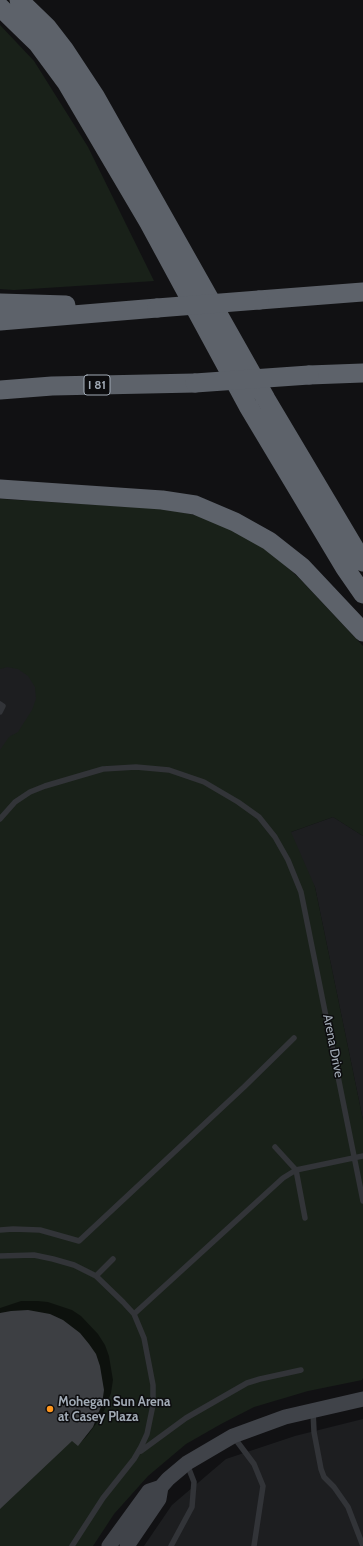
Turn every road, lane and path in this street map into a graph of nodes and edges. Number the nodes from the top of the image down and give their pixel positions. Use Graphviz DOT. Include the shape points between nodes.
graph roads {
  1 [pos="19,0"];
  2 [pos="0,7"];
  3 [pos="363,292"];
  4 [pos="0,303"];
  5 [pos="153,308"];
  6 [pos="0,321"];
  7 [pos="363,373"];
  8 [pos="0,390"];
  9 [pos="0,489"];
  10 [pos="363,562"];
  11 [pos="363,594"];
  12 [pos="363,632"];
  13 [pos="0,704"];
  14 [pos="0,712"];
  15 [pos="0,819"];
  16 [pos="294,1038"];
  17 [pos="276,1147"];
  18 [pos="363,1156"];
  19 [pos="355,1157"];
  20 [pos="296,1170"];
  21 [pos="363,1201"];
  22 [pos="305,1218"];
  23 [pos="0,1230"];
  24 [pos="0,1256"];
  25 [pos="113,1259"];
  26 [pos="96,1276"];
  27 [pos="134,1314"];
  28 [pos="300,1370"];
  29 [pos="363,1399"];
  30 [pos="313,1410"];
  31 [pos="233,1436"];
  32 [pos="134,1459"];
  33 [pos="187,1463"];
  34 [pos="161,1487"];
  35 [pos="72,1546"];
  36 [pos="109,1546"];
  37 [pos="127,1546"];
  38 [pos="171,1546"];
  39 [pos="254,1546"];
  40 [pos="363,1546"];
  1 -- 10 [label="highway" via="60,43 95,96 266,399"];
  2 -- 11 [label="highway" via="38,44 66,82 149,223 248,406 341,562"];
  3 -- 5 [label="highway, bridge"];
  4 -- 5 [label="highway"];
  5 -- 6 [label="highway"];
  7 -- 8 [label="highway, I 81, bridge" via="195,383 52,386"];
  9 -- 12 [label="highway" via="162,500 195,505 235,522 269,541 302,567"];
  13 -- 14 [label="lane" via="3,706"];
  15 -- 19 [label="lane, Arena Drive" via="15,802 45,786 103,769 136,768 169,770 204,782 259,817 275,837 302,892"];
  16 -- 23 [label="lane" via="79,1241 40,1230"];
  17 -- 20 [label="lane"];
  18 -- 19 [label="lane"];
  19 -- 20 [label="lane"];
  19 -- 21 [label="lane, Arena Drive"];
  20 -- 22 [label="lane"];
  20 -- 27 [label="lane" via="282,1178"];
  24 -- 26 [label="lane" via="53,1259"];
  25 -- 26 [label="lane"];
  26 -- 27 [label="lane"];
  27 -- 32 [label="lane" via="144,1338 151,1367 154,1405 147,1434"];
  28 -- 32 [label="lane" via="247,1383 186,1418 143,1449"];
  29 -- 30 [label="main road"];
  30 -- 31 [label="main road" via="285,1416"];
  30 -- 40 [label="lane" via="321,1469 324,1477 348,1507"];
  31 -- 33 [label="main road"];
  31 -- 39 [label="lane" via="254,1464 263,1486"];
  32 -- 35 [label="lane" via="103,1498"];
  33 -- 34 [label="main road"];
  33 -- 38 [label="lane" via="194,1482 192,1507"];
  34 -- 36 [label="main road" via="149,1491"];
  34 -- 37 [label="main road" via="159,1499"];
}
